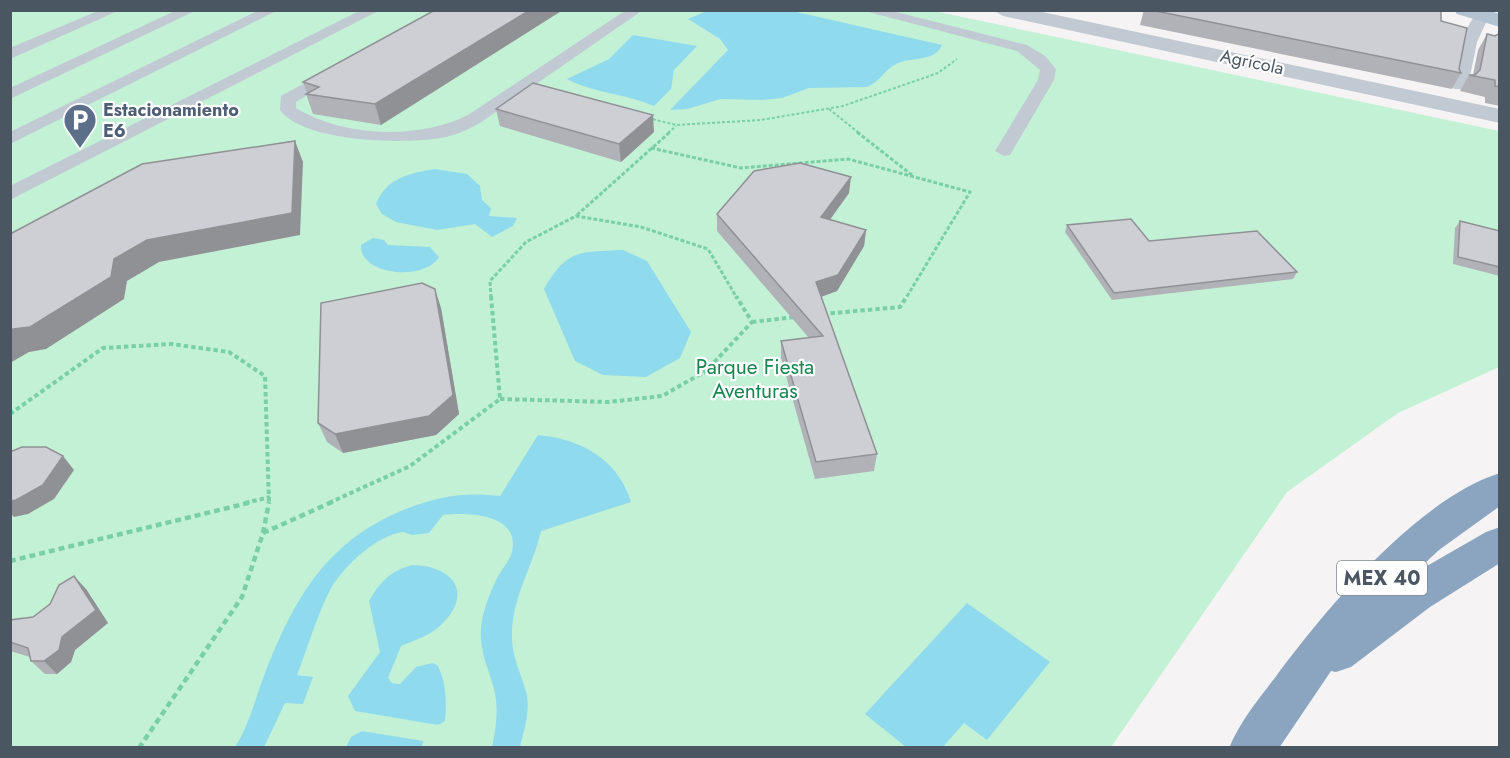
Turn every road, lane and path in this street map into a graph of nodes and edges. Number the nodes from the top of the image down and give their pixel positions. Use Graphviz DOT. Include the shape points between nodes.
graph roads {
  1 [pos="113,10"];
  2 [pos="190,10"];
  3 [pos="271,10"];
  4 [pos="373,10"];
  5 [pos="636,10"];
  6 [pos="868,10"];
  7 [pos="1004,10"];
  8 [pos="1482,16"];
  9 [pos="10,54"];
  10 [pos="957,58"];
  11 [pos="345,66"];
  12 [pos="1460,86"];
  13 [pos="10,94"];
  14 [pos="829,108"];
  15 [pos="642,116"];
  16 [pos="1500,116"];
  17 [pos="676,125"];
  18 [pos="10,139"];
  19 [pos="651,148"];
  20 [pos="1004,151"];
  21 [pos="914,177"];
  22 [pos="10,194"];
  23 [pos="576,216"];
  24 [pos="820,315"];
  25 [pos="797,317"];
  26 [pos="752,322"];
  27 [pos="500,399"];
  28 [pos="10,414"];
  29 [pos="1500,487"];
  30 [pos="270,496"];
  31 [pos="263,533"];
  32 [pos="1500,543"];
  33 [pos="10,561"];
  34 [pos="1288,693"];
  35 [pos="139,747"];
  36 [pos="1252,747"];
  1 -- 9 [label="lane"];
  2 -- 13 [label="lane"];
  3 -- 18 [label="lane"];
  4 -- 22 [label="lane"];
  5 -- 11 [label="lane" via="474,119 445,132 359,133 305,120 288,110 287,100"];
  6 -- 20 [label="lane" via="1000,41 1039,59 1048,69 1046,80"];
  7 -- 16 [label="street, Agrícola" via="1122,26"];
  8 -- 12 [label="lane" via="1468,42"];
  10 -- 14 [label="path" via="938,74"];
  14 -- 17 [label="path" via="761,120"];
  14 -- 21 [label="path"];
  15 -- 17 [label="path"];
  17 -- 19 [label="path"];
  19 -- 21 [label="path" via="741,168 848,159"];
  19 -- 23 [label="path"];
  21 -- 24 [label="path" via="970,192 900,306"];
  23 -- 26 [label="path" via="641,227 708,249"];
  23 -- 27 [label="path" via="526,242 490,281"];
  25 -- 26 [label="path"];
  26 -- 27 [label="path" via="706,371 662,396 609,402"];
  27 -- 31 [label="path" via="410,466"];
  28 -- 30 [label="path" via="103,348 171,344 229,352 265,376"];
  29 -- 34 [label="highway, MEX 40" via="1433,532 1383,577 1335,630"];
  30 -- 31 [label="path"];
  30 -- 33 [label="path"];
  31 -- 35 [label="path" via="242,597"];
  32 -- 34 [label="highway" via="1444,574 1366,628"];
  34 -- 36 [label="highway, MEX 40"];
}
